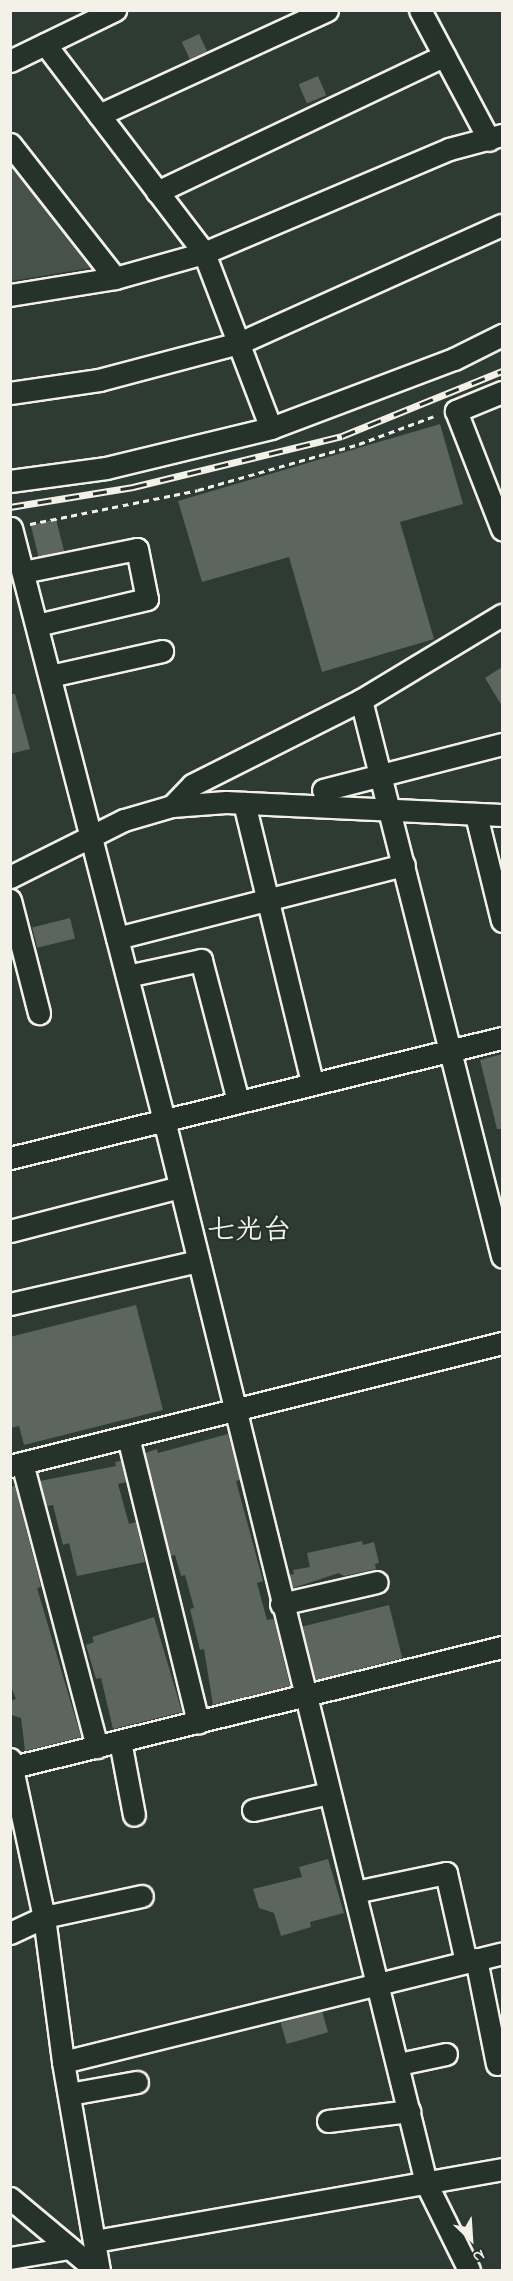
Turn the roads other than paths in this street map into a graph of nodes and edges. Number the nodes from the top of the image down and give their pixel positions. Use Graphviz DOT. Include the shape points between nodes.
graph roads {
  1 [pos="116,10"];
  2 [pos="327,10"];
  3 [pos="420,10"];
  4 [pos="45,45"];
  5 [pos="444,56"];
  6 [pos="10,61"];
  7 [pos="99,115"];
  8 [pos="496,138"];
  9 [pos="10,144"];
  10 [pos="157,192"];
  11 [pos="502,225"];
  12 [pos="204,254"];
  13 [pos="115,278"];
  14 [pos="10,295"];
  15 [pos="502,335"];
  16 [pos="239,343"];
  17 [pos="502,392"];
  18 [pos="10,393"];
  19 [pos="271,428"];
  20 [pos="10,481"];
  21 [pos="11,528"];
  22 [pos="502,530"];
  23 [pos="23,572"];
  24 [pos="502,615"];
  25 [pos="37,625"];
  26 [pos="162,651"];
  27 [pos="50,676"];
  28 [pos="361,700"];
  29 [pos="502,744"];
  30 [pos="220,771"];
  31 [pos="380,772"];
  32 [pos="323,790"];
  33 [pos="218,803"];
  34 [pos="244,803"];
  35 [pos="172,806"];
  36 [pos="390,812"];
  37 [pos="476,814"];
  38 [pos="502,815"];
  39 [pos="91,836"];
  40 [pos="404,865"];
  41 [pos="10,878"];
  42 [pos="267,899"];
  43 [pos="10,900"];
  44 [pos="502,921"];
  45 [pos="117,938"];
  46 [pos="127,976"];
  47 [pos="39,1013"];
  48 [pos="502,1038"];
  49 [pos="452,1050"];
  50 [pos="312,1083"];
  51 [pos="238,1101"];
  52 [pos="164,1120"];
  53 [pos="10,1158"];
  54 [pos="180,1187"];
  55 [pos="10,1231"];
  56 [pos="502,1256"];
  57 [pos="198,1261"];
  58 [pos="10,1304"];
  59 [pos="502,1343"];
  60 [pos="234,1410"];
  61 [pos="128,1437"];
  62 [pos="16,1464"];
  63 [pos="377,1582"];
  64 [pos="281,1604"];
  65 [pos="502,1647"];
  66 [pos="304,1697"];
  67 [pos="198,1723"];
  68 [pos="120,1741"];
  69 [pos="97,1747"];
  70 [pos="12,1763"];
  71 [pos="329,1793"];
  72 [pos="253,1810"];
  73 [pos="134,1815"];
  74 [pos="355,1892"];
  75 [pos="142,1896"];
  76 [pos="44,1917"];
  77 [pos="10,1933"];
  78 [pos="502,1953"];
  79 [pos="471,1960"];
  80 [pos="380,1983"];
  81 [pos="446,2054"];
  82 [pos="63,2062"];
  83 [pos="399,2064"];
  84 [pos="496,2064"];
  85 [pos="137,2082"];
  86 [pos="69,2094"];
  87 [pos="409,2111"];
  88 [pos="328,2121"];
  89 [pos="502,2169"];
  90 [pos="426,2183"];
  91 [pos="10,2198"];
  92 [pos="95,2241"];
  93 [pos="69,2248"];
  94 [pos="10,2258"];
  95 [pos="98,2271"];
  96 [pos="469,2271"];
  1 -- 4 [label="street"];
  2 -- 7 [label="street"];
  3 -- 5 [label="street"];
  4 -- 6 [label="street"];
  4 -- 7 [label="street"];
  5 -- 8 [label="street"];
  5 -- 10 [label="street"];
  7 -- 10 [label="street"];
  8 -- 12 [label="street" via="449,149"];
  9 -- 13 [label="street"];
  10 -- 12 [label="street"];
  11 -- 16 [label="street"];
  12 -- 13 [label="street"];
  12 -- 16 [label="street"];
  13 -- 14 [label="street"];
  15 -- 19 [label="street" via="454,359"];
  16 -- 18 [label="street" via="99,380"];
  16 -- 19 [label="street"];
  17 -- 22 [label="street" via="456,411"];
  19 -- 20 [label="street" via="106,468"];
  21 -- 23 [label="street"];
  23 -- 25 [label="street"];
  23 -- 25 [label="street" via="137,549 147,599"];
  24 -- 28 [label="street"];
  25 -- 27 [label="street"];
  26 -- 27 [label="street"];
  27 -- 39 [label="street"];
  28 -- 30 [label="street"];
  28 -- 31 [label="street"];
  29 -- 31 [label="street"];
  30 -- 33 [label="street" via="215,782"];
  30 -- 35 [label="street" via="192,785"];
  31 -- 32 [label="street"];
  31 -- 36 [label="street"];
  33 -- 34 [label="street"];
  33 -- 35 [label="street"];
  34 -- 36 [label="street"];
  34 -- 42 [label="street"];
  35 -- 39 [label="street" via="132,817"];
  36 -- 37 [label="street"];
  36 -- 40 [label="street"];
  37 -- 38 [label="street"];
  37 -- 44 [label="street"];
  39 -- 41 [label="street"];
  39 -- 45 [label="street"];
  40 -- 42 [label="street"];
  40 -- 49 [label="street"];
  42 -- 45 [label="street"];
  42 -- 50 [label="street"];
  43 -- 47 [label="street"];
  45 -- 46 [label="street"];
  46 -- 51 [label="street" via="201,960"];
  46 -- 52 [label="street"];
  48 -- 49 [label="street"];
  49 -- 50 [label="street"];
  49 -- 56 [label="street"];
  50 -- 51 [label="street"];
  51 -- 52 [label="street"];
  52 -- 53 [label="street"];
  52 -- 54 [label="street"];
  54 -- 55 [label="street"];
  54 -- 57 [label="street"];
  57 -- 58 [label="street"];
  57 -- 60 [label="street"];
  59 -- 60 [label="street"];
  60 -- 61 [label="street"];
  60 -- 64 [label="street"];
  61 -- 62 [label="street"];
  61 -- 67 [label="street"];
  62 -- 69 [label="street"];
  63 -- 64 [label="street"];
  64 -- 66 [label="street"];
  65 -- 66 [label="street"];
  66 -- 67 [label="street"];
  66 -- 71 [label="street"];
  67 -- 68 [label="street"];
  68 -- 69 [label="street"];
  68 -- 73 [label="street"];
  69 -- 70 [label="street"];
  70 -- 76 [label="street"];
  71 -- 72 [label="street"];
  71 -- 74 [label="street"];
  74 -- 79 [label="street" via="446,1873"];
  74 -- 80 [label="street"];
  75 -- 76 [label="street"];
  76 -- 77 [label="street"];
  76 -- 82 [label="street"];
  78 -- 79 [label="street"];
  79 -- 80 [label="street"];
  79 -- 84 [label="street"];
  80 -- 82 [label="street"];
  80 -- 83 [label="street"];
  81 -- 83 [label="street"];
  82 -- 86 [label="street"];
  83 -- 87 [label="street"];
  85 -- 86 [label="street"];
  86 -- 92 [label="street"];
  87 -- 88 [label="street"];
  87 -- 90 [label="street"];
  89 -- 90 [label="street"];
  90 -- 92 [label="street"];
  90 -- 96 [label="street"];
  91 -- 93 [label="street"];
  92 -- 95 [label="street"];
  93 -- 94 [label="street"];
  93 -- 95 [label="street"];
}
